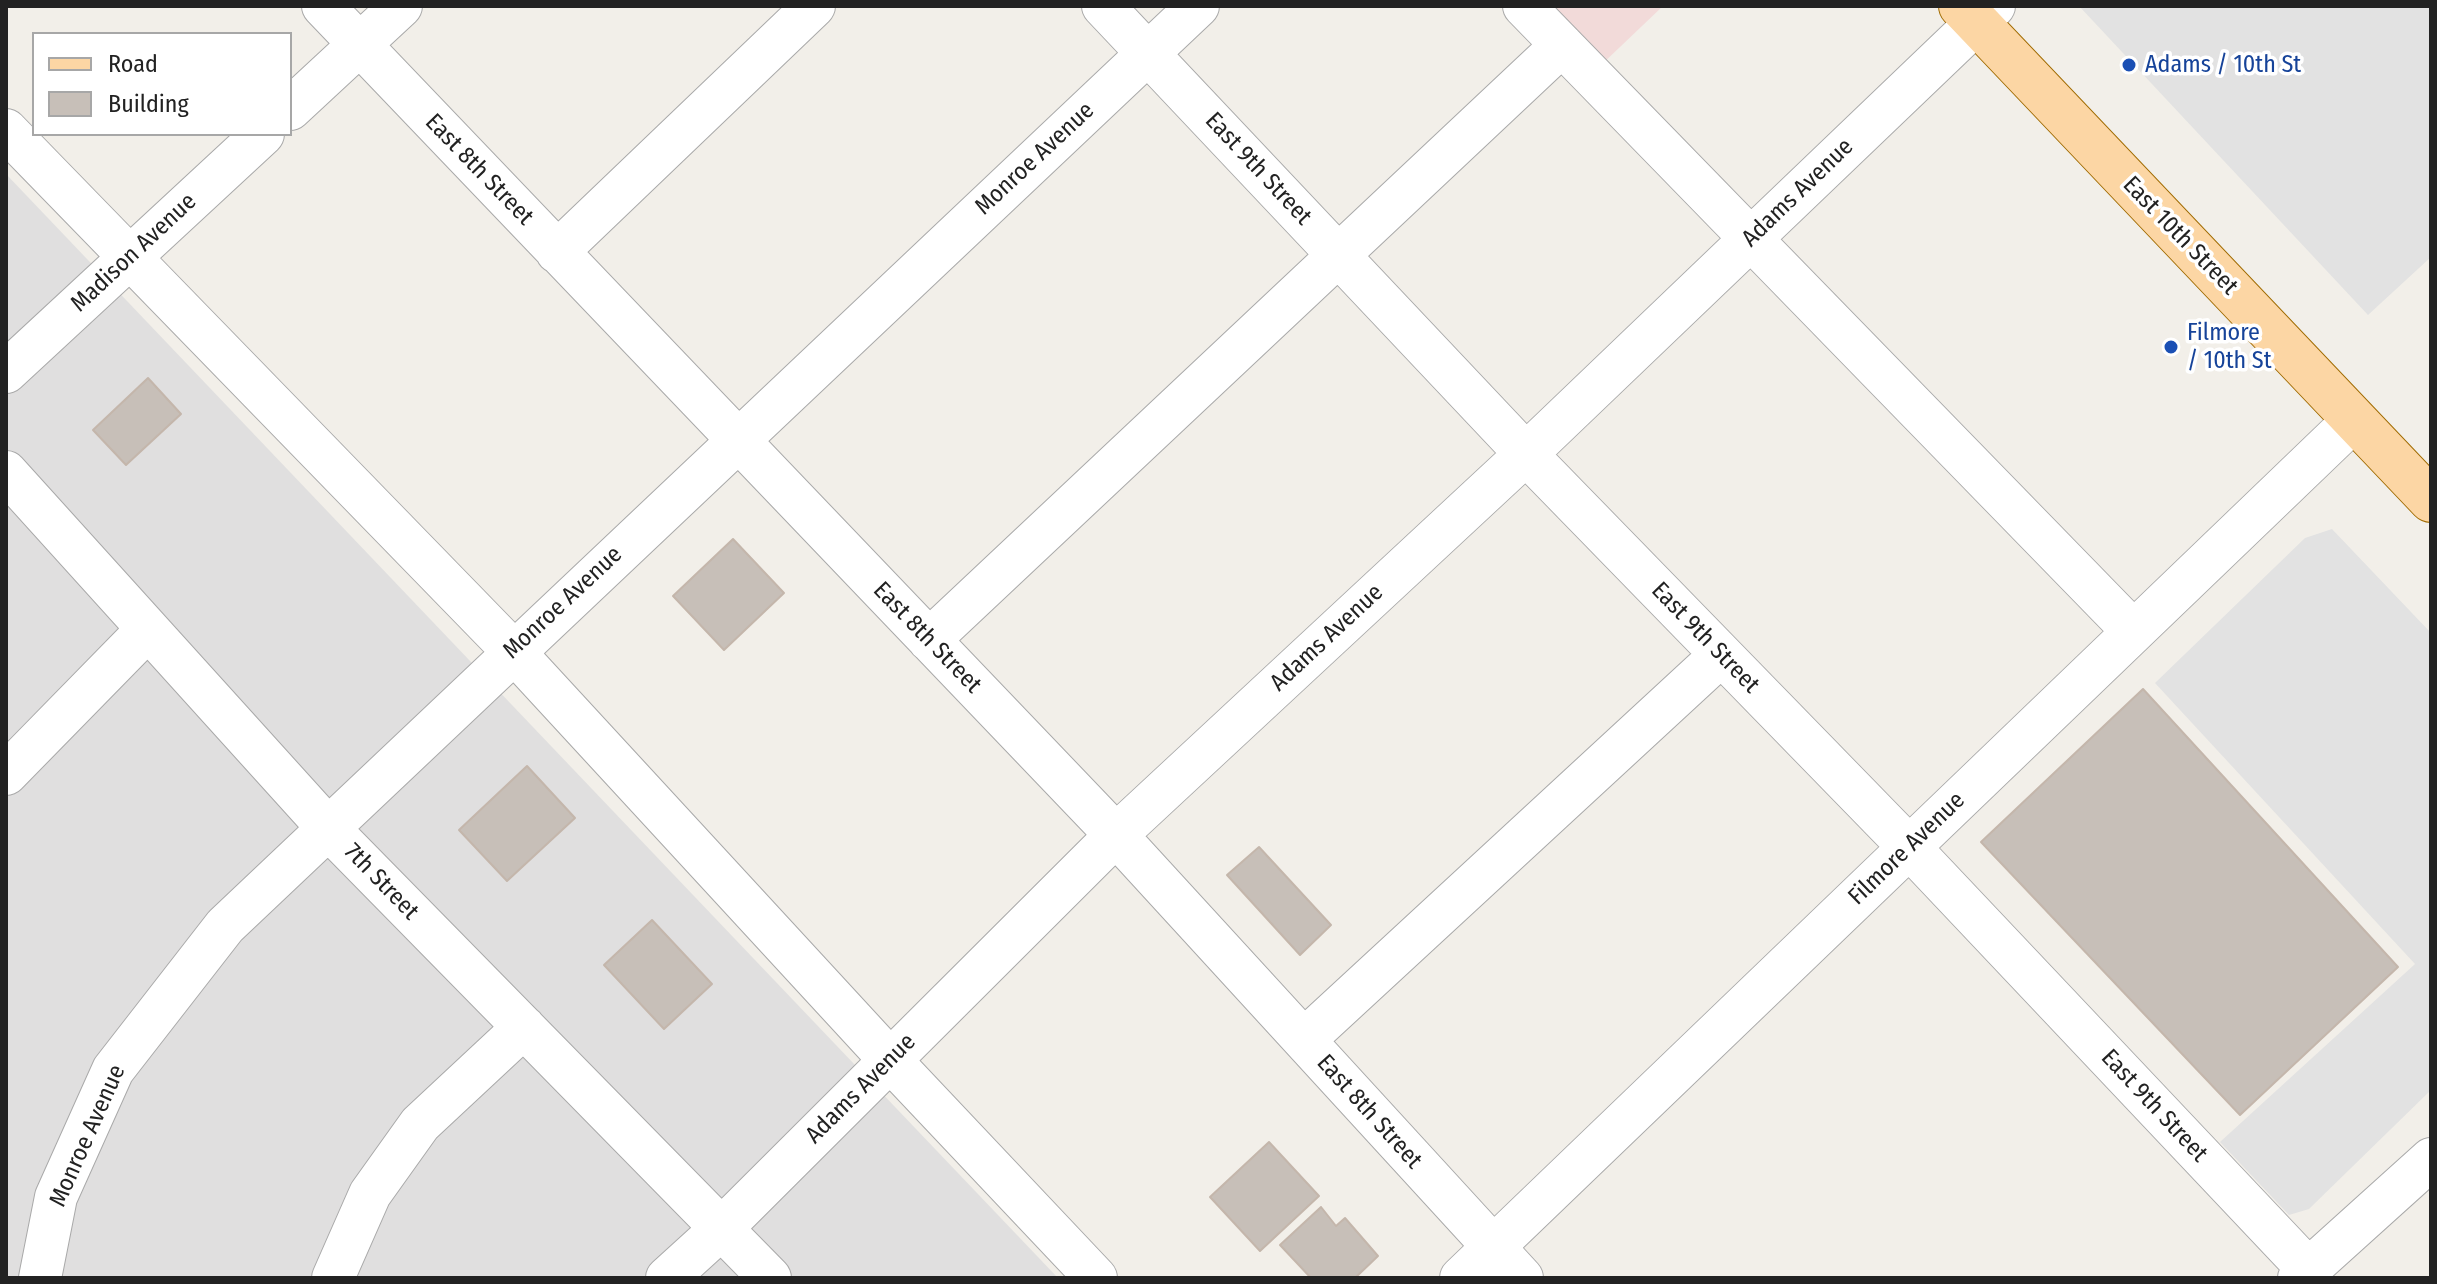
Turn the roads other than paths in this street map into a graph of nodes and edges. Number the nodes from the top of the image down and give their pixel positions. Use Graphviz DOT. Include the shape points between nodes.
graph roads {
  1 [pos="323,6"];
  2 [pos="401,6"];
  3 [pos="814,6"];
  4 [pos="1103,6"];
  5 [pos="1198,6"];
  6 [pos="1524,6"];
  7 [pos="1977,11"];
  8 [pos="360,44"];
  9 [pos="1562,45"];
  10 [pos="1148,53"];
  11 [pos="292,107"];
  12 [pos="6,130"];
  13 [pos="261,136"];
  14 [pos="1750,239"];
  15 [pos="557,252"];
  16 [pos="1338,254"];
  17 [pos="129,258"];
  18 [pos="6,372"];
  19 [pos="2354,420"];
  20 [pos="736,440"];
  21 [pos="1526,454"];
  22 [pos="6,472"];
  23 [pos="2431,500"];
  24 [pos="148,629"];
  25 [pos="2133,631"];
  26 [pos="929,640"];
  27 [pos="513,651"];
  28 [pos="1721,655"];
  29 [pos="6,774"];
  30 [pos="327,827"];
  31 [pos="1116,835"];
  32 [pos="1909,847"];
  33 [pos="524,1027"];
  34 [pos="1304,1040"];
  35 [pos="890,1060"];
  36 [pos="2431,1159"];
  37 [pos="722,1228"];
  38 [pos="1493,1248"];
  39 [pos="2304,1274"];
  40 [pos="40,1278"];
  41 [pos="333,1278"];
  42 [pos="667,1278"];
  43 [pos="770,1278"];
  44 [pos="1096,1278"];
  45 [pos="1461,1278"];
  46 [pos="1522,1278"];
  1 -- 8 [label="street, East 8th Street"];
  2 -- 8 [label="street"];
  3 -- 15 [label="street"];
  4 -- 10 [label="street, East 9th Street"];
  5 -- 10 [label="street, Monroe Avenue"];
  6 -- 9 [label="street"];
  7 -- 14 [label="street, Adams Avenue"];
  7 -- 19 [label="main road, East 10th Street"];
  8 -- 11 [label="street"];
  8 -- 15 [label="street, East 8th Street"];
  9 -- 14 [label="street"];
  9 -- 16 [label="street"];
  10 -- 16 [label="street, East 9th Street"];
  10 -- 20 [label="street, Monroe Avenue"];
  12 -- 17 [label="street"];
  13 -- 17 [label="street, Madison Avenue"];
  14 -- 21 [label="street, Adams Avenue"];
  14 -- 25 [label="street"];
  15 -- 20 [label="street, East 8th Street"];
  16 -- 21 [label="street, East 9th Street"];
  16 -- 26 [label="street"];
  17 -- 18 [label="street, Madison Avenue"];
  17 -- 27 [label="street"];
  19 -- 23 [label="main road, East 10th Street"];
  19 -- 25 [label="street, Filmore Avenue"];
  20 -- 26 [label="street, East 8th Street"];
  20 -- 27 [label="street, Monroe Avenue"];
  21 -- 28 [label="street, East 9th Street"];
  21 -- 31 [label="street, Adams Avenue"];
  22 -- 24 [label="street, 7th Street"];
  24 -- 29 [label="street"];
  24 -- 30 [label="street, 7th Street"];
  25 -- 32 [label="street, Filmore Avenue"];
  26 -- 31 [label="street, East 8th Street"];
  27 -- 30 [label="street, Monroe Avenue"];
  27 -- 35 [label="street"];
  28 -- 32 [label="street, East 9th Street"];
  28 -- 34 [label="street"];
  30 -- 33 [label="street, 7th Street"];
  30 -- 40 [label="street, Monroe Avenue" via="225,926 113,1070 56,1197"];
  31 -- 34 [label="street, East 8th Street"];
  31 -- 35 [label="street, Adams Avenue"];
  32 -- 38 [label="street, Filmore Avenue"];
  32 -- 39 [label="street, East 9th Street"];
  33 -- 37 [label="street, 7th Street"];
  33 -- 41 [label="street" via="420,1124 370,1194"];
  34 -- 38 [label="street, East 8th Street"];
  35 -- 37 [label="street, Adams Avenue"];
  35 -- 44 [label="street"];
  36 -- 39 [label="street"];
  37 -- 42 [label="street, Adams Avenue"];
  37 -- 43 [label="street, 7th Street"];
  38 -- 45 [label="street, Filmore Avenue"];
  38 -- 46 [label="street, East 8th Street"];
}
